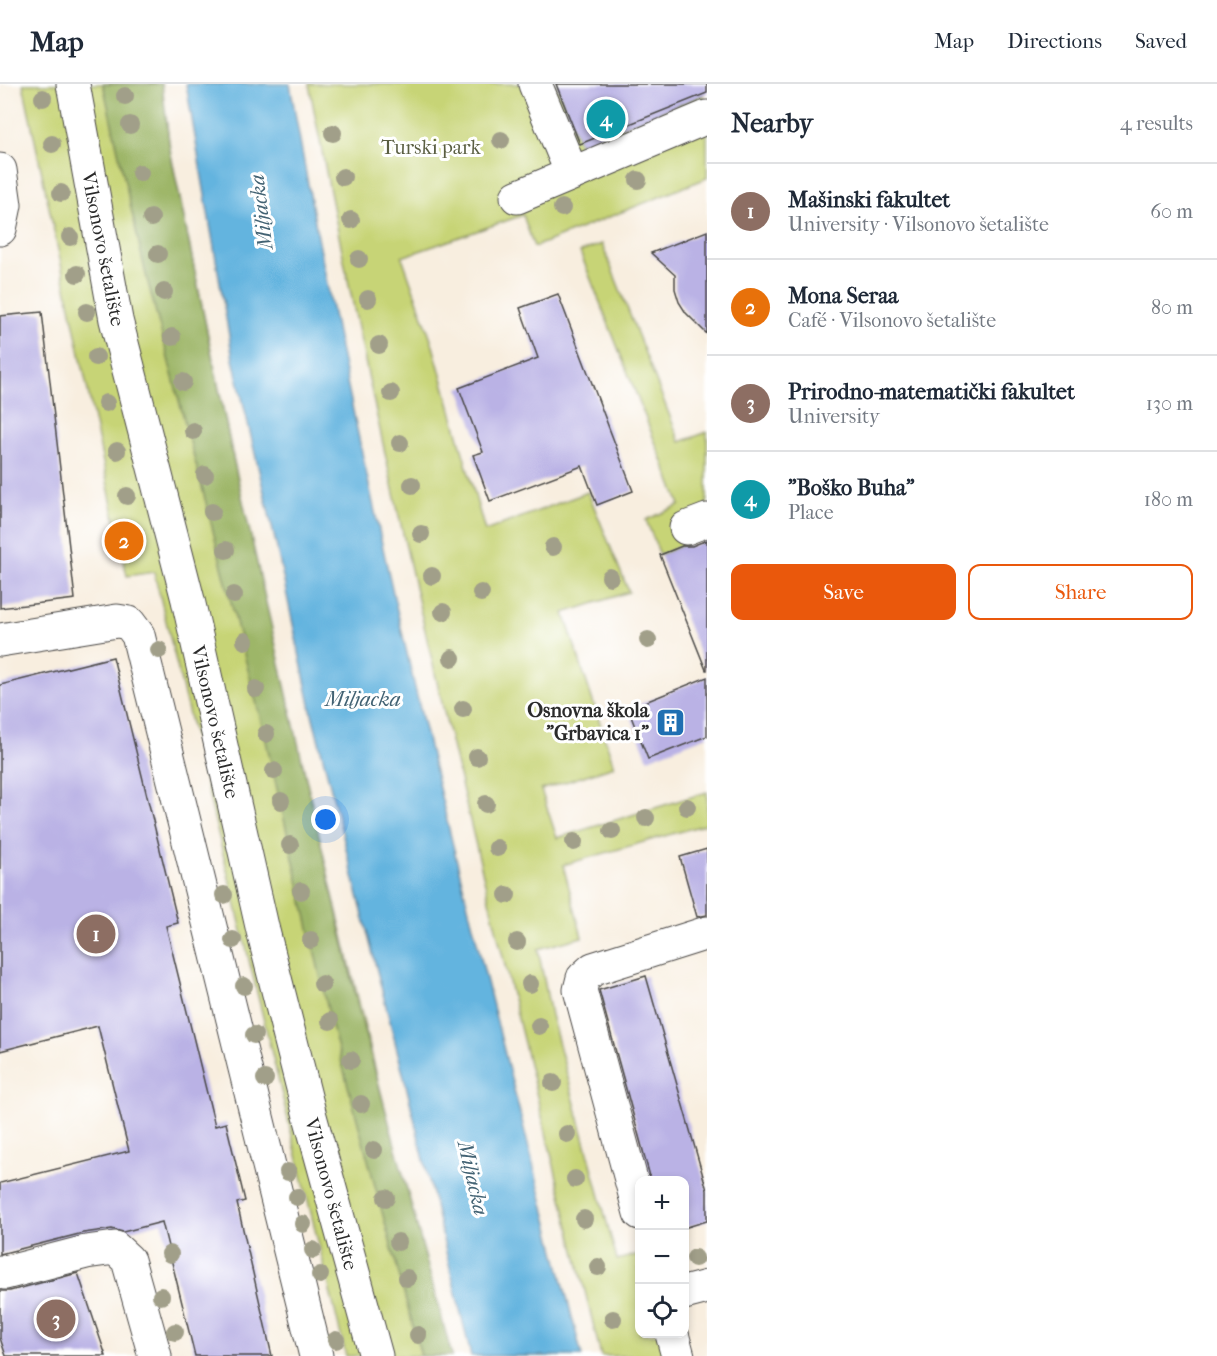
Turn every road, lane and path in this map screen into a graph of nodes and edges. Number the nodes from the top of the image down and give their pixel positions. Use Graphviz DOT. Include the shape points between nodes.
graph roads {
  1 [pos="73,84"];
  2 [pos="535,84"];
  3 [pos="707,117"];
  4 [pos="0,170"];
  5 [pos="572,174"];
  6 [pos="517,197"];
  7 [pos="0,229"];
  8 [pos="0,640"];
  9 [pos="707,933"];
  10 [pos="310,1116"];
  11 [pos="260,1126"];
  12 [pos="635,1198"];
  13 [pos="0,1272"];
  14 [pos="707,1287"];
  15 [pos="689,1292"];
  16 [pos="673,1338"];
  17 [pos="155,1356"];
  18 [pos="316,1356"];
  19 [pos="376,1356"];
  20 [pos="678,1356"];
  1 -- 10 [label="street, Vilsonovo šetalište" via="116,320 188,600 262,931"];
  2 -- 5 [label="street"];
  3 -- 5 [label="street"];
  4 -- 7 [label="street" via="5,205"];
  5 -- 6 [label="street"];
  8 -- 11 [label="street" via="117,621 129,623 138,635"];
  9 -- 12 [label="street" via="593,969 583,978 580,990"];
  10 -- 11 [label="street"];
  10 -- 19 [label="street, Vilsonovo šetalište"];
  11 -- 18 [label="street"];
  13 -- 17 [label="street" via="115,1248 128,1260"];
  14 -- 15 [label="street"];
  16 -- 20 [label="street"];
}
